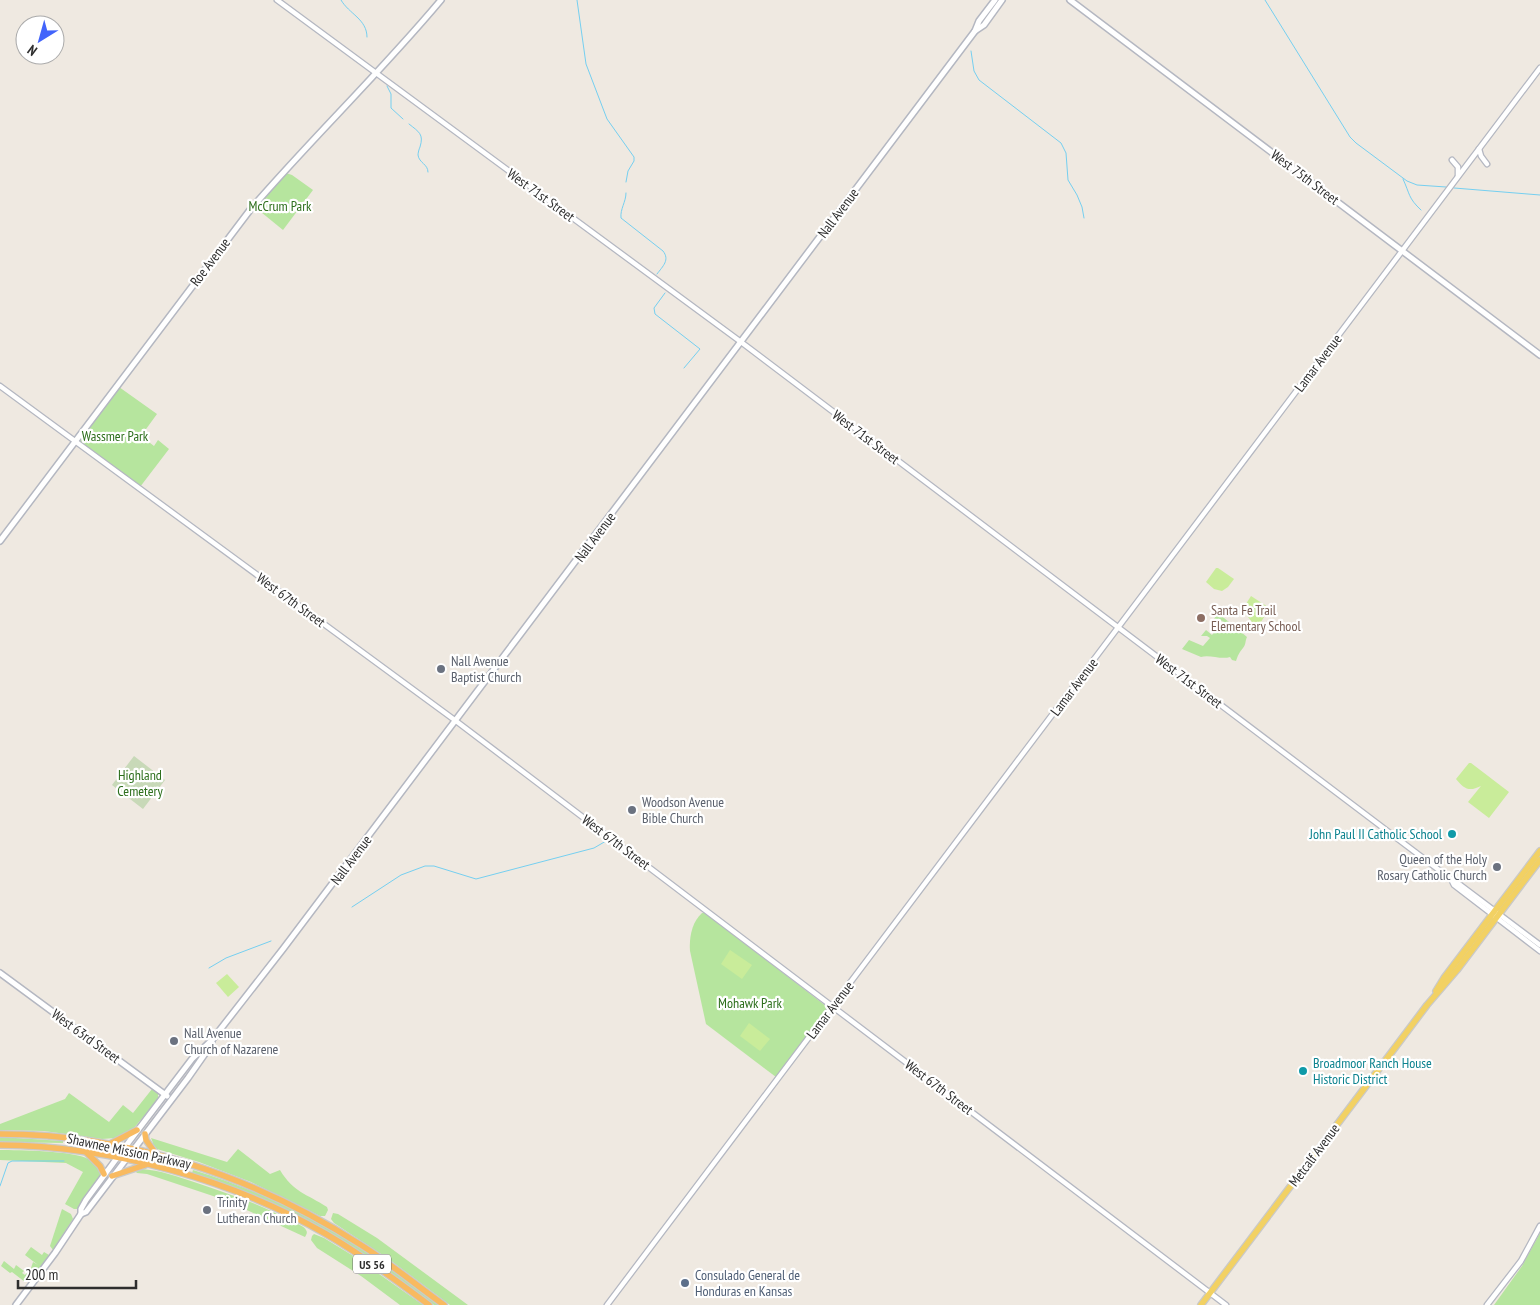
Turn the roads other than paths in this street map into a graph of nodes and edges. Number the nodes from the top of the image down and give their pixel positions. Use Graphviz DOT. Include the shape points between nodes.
graph roads {
  1 [pos="277,0"];
  2 [pos="441,0"];
  3 [pos="995,0"];
  4 [pos="1002,0"];
  5 [pos="1070,0"];
  6 [pos="974,31"];
  7 [pos="1540,68"];
  8 [pos="376,72"];
  9 [pos="1479,149"];
  10 [pos="1452,160"];
  11 [pos="1487,164"];
  12 [pos="1458,177"];
  13 [pos="1403,250"];
  14 [pos="741,342"];
  15 [pos="1540,355"];
  16 [pos="0,386"];
  17 [pos="75,441"];
  18 [pos="0,541"];
  19 [pos="1118,628"];
  20 [pos="456,720"];
  21 [pos="1540,851"];
  22 [pos="1540,860"];
  23 [pos="1496,914"];
  24 [pos="1540,945"];
  25 [pos="1540,951"];
  26 [pos="0,973"];
  27 [pos="833,1007"];
  28 [pos="212,1040"];
  29 [pos="165,1094"];
  30 [pos="171,1099"];
  31 [pos="137,1130"];
  32 [pos="0,1134"];
  33 [pos="145,1134"];
  34 [pos="109,1144"];
  35 [pos="0,1145"];
  36 [pos="124,1147"];
  37 [pos="134,1149"];
  38 [pos="87,1153"];
  39 [pos="156,1154"];
  40 [pos="116,1158"];
  41 [pos="125,1160"];
  42 [pos="146,1165"];
  43 [pos="104,1174"];
  44 [pos="112,1176"];
  45 [pos="81,1214"];
  46 [pos="1540,1226"];
  47 [pos="1210,1293"];
  48 [pos="16,1305"];
  49 [pos="429,1305"];
  50 [pos="444,1305"];
  51 [pos="607,1305"];
  52 [pos="1201,1305"];
  53 [pos="1226,1305"];
  54 [pos="1487,1305"];
  1 -- 8 [label="street, West 71st Street"];
  2 -- 8 [label="main road, Roe Avenue"];
  3 -- 6 [label="main road, Nall Avenue"];
  4 -- 6 [label="main road, Nall Avenue" via="984,24"];
  5 -- 13 [label="main road, West 75th Street"];
  6 -- 14 [label="main road, Nall Avenue"];
  7 -- 9 [label="street, Lamar Avenue"];
  8 -- 14 [label="street, West 71st Street"];
  8 -- 17 [label="main road, Roe Avenue" via="250,210"];
  9 -- 11 [label="street"];
  9 -- 12 [label="street, Lamar Avenue"];
  10 -- 12 [label="street" via="1458,167"];
  12 -- 13 [label="street, Lamar Avenue"];
  13 -- 15 [label="main road, West 75th Street"];
  13 -- 19 [label="street, Lamar Avenue"];
  14 -- 19 [label="street, West 71st Street"];
  14 -- 20 [label="main road, Nall Avenue"];
  16 -- 17 [label="street, West 67th Street"];
  17 -- 18 [label="main road, Roe Avenue"];
  17 -- 20 [label="street, West 67th Street"];
  19 -- 23 [label="street, West 71st Street"];
  19 -- 27 [label="street, Lamar Avenue"];
  20 -- 27 [label="street, West 67th Street"];
  20 -- 28 [label="main road, Nall Avenue"];
  21 -- 23 [label="main road, Metcalf Avenue"];
  22 -- 23 [label="main road, Metcalf Avenue"];
  23 -- 24 [label="street, West 71st Street"];
  23 -- 25 [label="street, West 71st Street"];
  23 -- 47 [label="main road, Metcalf Avenue" via="1444,978"];
  26 -- 29 [label="main road, West 63rd Street"];
  27 -- 47 [label="street, West 67th Street"];
  27 -- 51 [label="street, Lamar Avenue"];
  28 -- 29 [label="main road, Nall Avenue" via="192,1059"];
  28 -- 30 [label="main road, Nall Avenue"];
  29 -- 30 [label="main road, West 63rd Street"];
  29 -- 31 [label="main road, Nall Avenue"];
  30 -- 33 [label="main road, Nall Avenue"];
  31 -- 34 [label="highway"];
  31 -- 36 [label="main road, Nall Avenue"];
  32 -- 34 [label="highway, Shawnee Mission Parkway / US 56"];
  33 -- 37 [label="main road, Nall Avenue"];
  33 -- 39 [label="highway"];
  34 -- 36 [label="highway, Shawnee Mission Parkway / US 56"];
  35 -- 38 [label="highway, Shawnee Mission Parkway / US 56"];
  36 -- 37 [label="highway, Shawnee Mission Parkway / US 56"];
  36 -- 40 [label="main road, Nall Avenue"];
  37 -- 39 [label="highway, Shawnee Mission Parkway / US 56"];
  37 -- 41 [label="main road, Nall Avenue"];
  38 -- 40 [label="highway, Shawnee Mission Parkway / US 56"];
  38 -- 43 [label="highway"];
  39 -- 50 [label="highway, Shawnee Mission Parkway / US 56" via="228,1177 305,1212 367,1249"];
  40 -- 41 [label="highway, Shawnee Mission Parkway / US 56"];
  40 -- 43 [label="main road, Nall Avenue"];
  41 -- 42 [label="highway, Shawnee Mission Parkway / US 56"];
  41 -- 44 [label="main road, Nall Avenue"];
  42 -- 44 [label="highway"];
  42 -- 49 [label="highway, Shawnee Mission Parkway / US 56" via="235,1191 290,1216 354,1252"];
  43 -- 45 [label="main road, Nall Avenue"];
  44 -- 45 [label="main road, Nall Avenue" via="86,1212"];
  45 -- 48 [label="main road, Nall Avenue"];
  46 -- 54 [label="street" via="1521,1261"];
  47 -- 52 [label="main road, Metcalf Avenue"];
  47 -- 53 [label="street, West 67th Street"];
}
